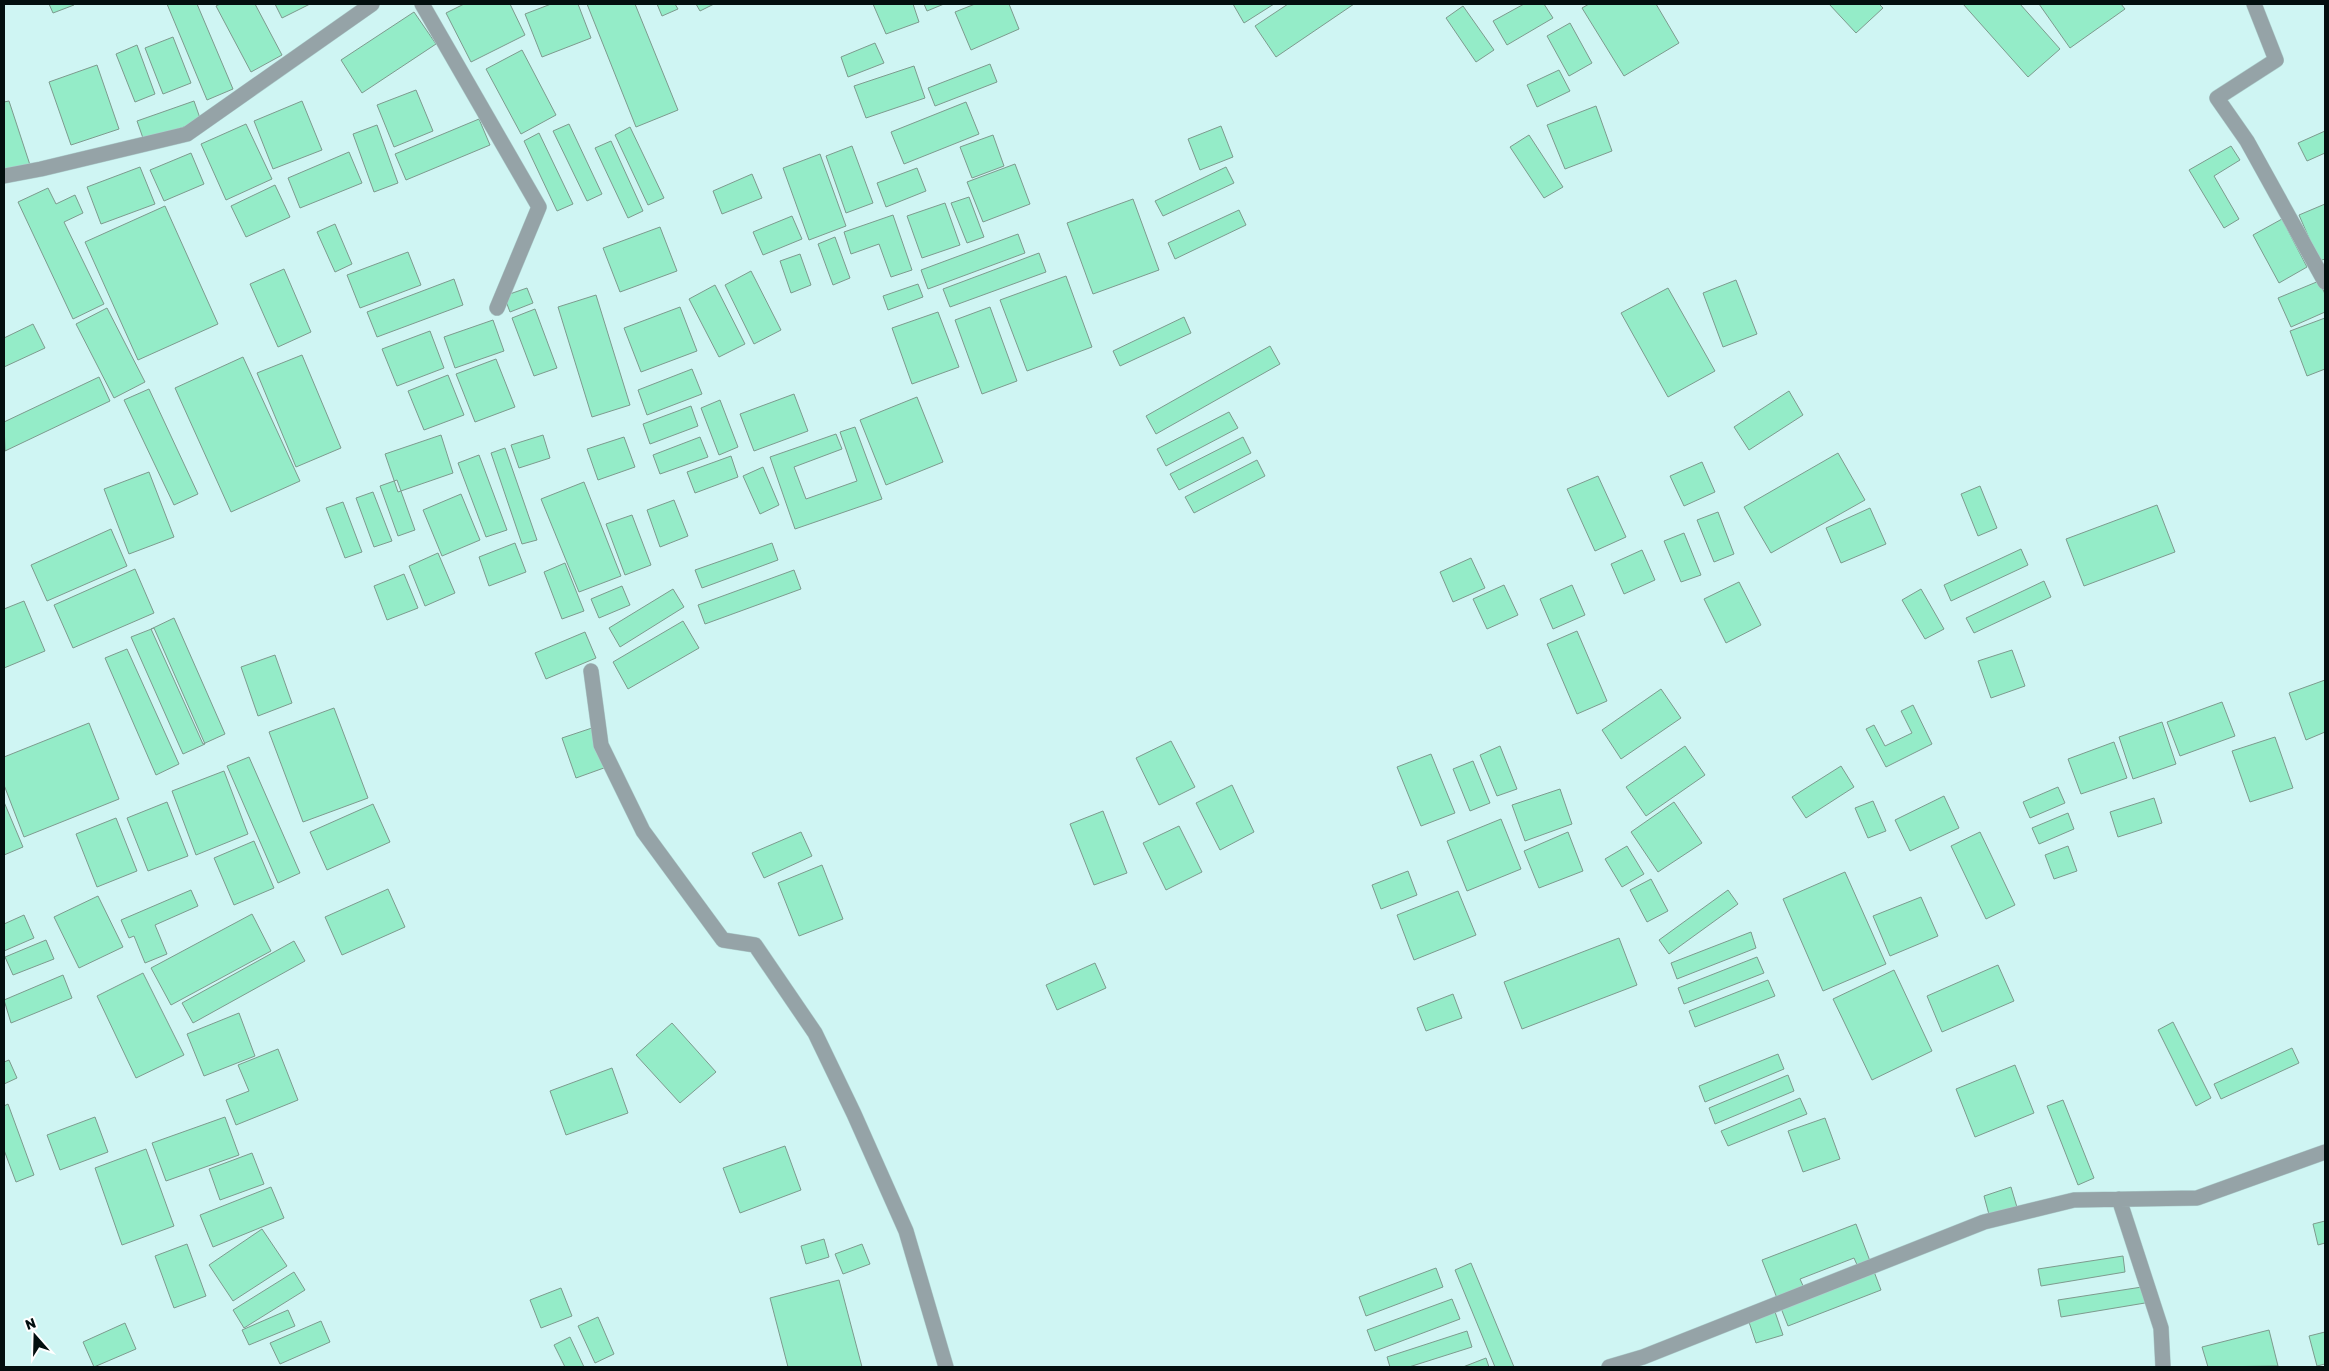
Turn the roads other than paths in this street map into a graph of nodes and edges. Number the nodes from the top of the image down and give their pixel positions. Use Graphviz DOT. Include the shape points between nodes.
graph roads {
  1 [pos="372,4"];
  2 [pos="422,4"];
  3 [pos="2254,4"];
  4 [pos="4,176"];
  5 [pos="2325,282"];
  6 [pos="497,308"];
  7 [pos="591,671"];
  8 [pos="2325,1152"];
  9 [pos="2119,1199"];
  10 [pos="946,1367"];
  11 [pos="1609,1367"];
  12 [pos="2163,1367"];
  1 -- 4 [label="street" via="187,134"];
  2 -- 6 [label="street" via="539,207"];
  3 -- 5 [label="street" via="2276,60 2217,98 2247,141"];
  7 -- 10 [label="street" via="601,745 643,831 723,940 755,945 815,1033 906,1231"];
  8 -- 9 [label="street" via="2196,1198"];
  9 -- 11 [label="street" via="2074,1200 1984,1222 1644,1357"];
  9 -- 12 [label="street" via="2162,1328"];
}
